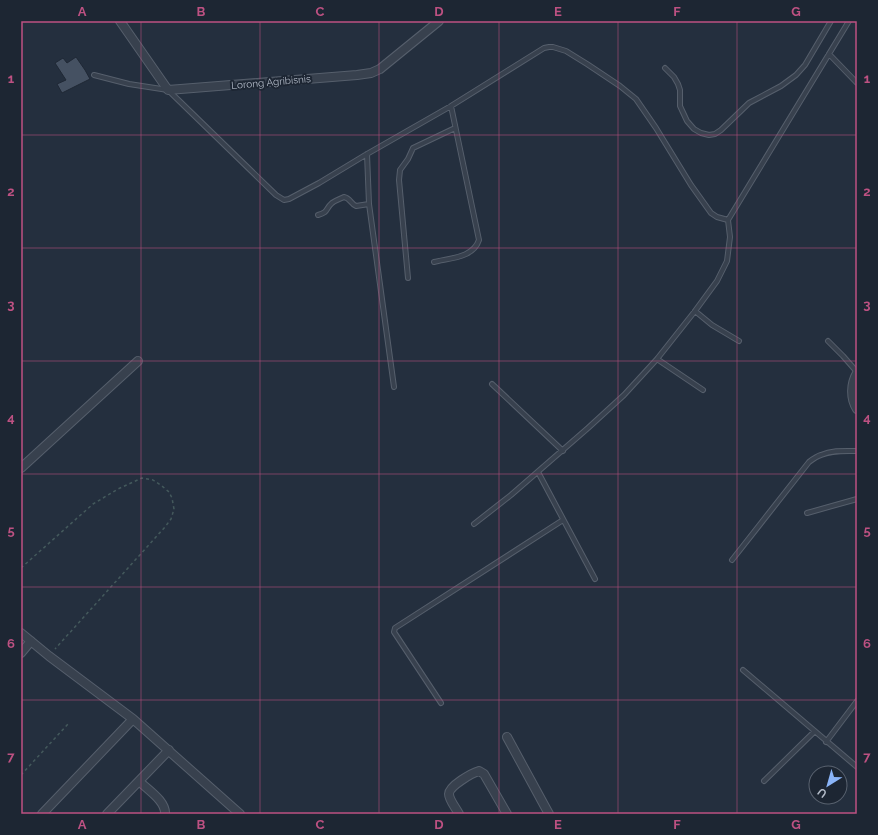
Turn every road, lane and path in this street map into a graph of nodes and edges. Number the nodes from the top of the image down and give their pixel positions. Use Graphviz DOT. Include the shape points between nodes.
graph roads {
  1 [pos="120,21"];
  2 [pos="439,21"];
  3 [pos="830,21"];
  4 [pos="849,21"];
  5 [pos="829,54"];
  6 [pos="665,68"];
  7 [pos="94,75"];
  8 [pos="857,83"];
  9 [pos="168,90"];
  10 [pos="450,106"];
  11 [pos="455,128"];
  12 [pos="367,154"];
  13 [pos="369,204"];
  14 [pos="318,215"];
  15 [pos="728,220"];
  16 [pos="434,262"];
  17 [pos="408,278"];
  18 [pos="695,311"];
  19 [pos="828,340"];
  20 [pos="739,341"];
  21 [pos="657,359"];
  22 [pos="138,361"];
  23 [pos="857,373"];
  24 [pos="492,384"];
  25 [pos="394,387"];
  26 [pos="703,390"];
  27 [pos="857,408"];
  28 [pos="563,450"];
  29 [pos="857,451"];
  30 [pos="21,468"];
  31 [pos="538,472"];
  32 [pos="857,499"];
  33 [pos="807,513"];
  34 [pos="563,520"];
  35 [pos="474,524"];
  36 [pos="732,560"];
  37 [pos="21,568"];
  38 [pos="594,579"];
  39 [pos="21,633"];
  40 [pos="31,641"];
  41 [pos="21,652"];
  42 [pos="49,656"];
  43 [pos="743,670"];
  44 [pos="857,701"];
  45 [pos="441,702"];
  46 [pos="133,718"];
  47 [pos="68,724"];
  48 [pos="814,732"];
  49 [pos="507,737"];
  50 [pos="826,742"];
  51 [pos="169,750"];
  52 [pos="857,767"];
  53 [pos="21,775"];
  54 [pos="764,781"];
  55 [pos="139,782"];
  56 [pos="42,814"];
  57 [pos="107,814"];
  58 [pos="166,814"];
  59 [pos="240,814"];
  60 [pos="459,814"];
  61 [pos="507,814"];
  62 [pos="549,814"];
  1 -- 9 [label="street"];
  2 -- 9 [label="street, Lorong Agribisnis" via="380,69 371,73"];
  3 -- 6 [label="lane" via="805,66 796,75 749,103 715,134 701,133 687,121 680,106 678,84"];
  4 -- 5 [label="lane"];
  5 -- 8 [label="lane"];
  5 -- 15 [label="lane"];
  7 -- 9 [label="lane"];
  9 -- 12 [label="lane" via="284,200 319,183"];
  10 -- 11 [label="lane"];
  10 -- 12 [label="lane"];
  10 -- 15 [label="lane" via="544,48 549,46 566,51 636,99 711,213"];
  11 -- 16 [label="lane" via="479,240 465,256"];
  11 -- 17 [label="lane" via="413,148 400,170 398,180"];
  12 -- 13 [label="lane"];
  13 -- 14 [label="lane" via="356,206 344,197 332,203 324,214"];
  13 -- 25 [label="lane"];
  15 -- 18 [label="lane" via="730,237 727,261 717,281"];
  18 -- 20 [label="lane"];
  18 -- 21 [label="lane"];
  19 -- 23 [label="lane"];
  21 -- 26 [label="lane"];
  21 -- 28 [label="lane" via="624,395"];
  22 -- 30 [label="street"];
  23 -- 27 [label="street" via="852,387"];
  24 -- 28 [label="lane"];
  28 -- 31 [label="lane"];
  29 -- 36 [label="lane" via="826,453 809,462"];
  31 -- 34 [label="lane"];
  31 -- 35 [label="lane"];
  32 -- 33 [label="lane"];
  34 -- 38 [label="lane"];
  34 -- 45 [label="lane" via="395,628 394,632"];
  37 -- 42 [label="path" via="93,504 127,484 142,478 153,480 169,492 172,498 174,509 165,527"];
  39 -- 40 [label="street"];
  40 -- 41 [label="street"];
  40 -- 42 [label="street"];
  42 -- 46 [label="street"];
  43 -- 48 [label="lane"];
  44 -- 50 [label="lane"];
  46 -- 51 [label="street"];
  46 -- 56 [label="street"];
  47 -- 53 [label="path"];
  48 -- 50 [label="lane"];
  48 -- 54 [label="lane"];
  49 -- 62 [label="street"];
  50 -- 52 [label="lane"];
  51 -- 55 [label="street"];
  51 -- 59 [label="street"];
  55 -- 57 [label="street"];
  55 -- 58 [label="street" via="162,802"];
  60 -- 61 [label="street" via="450,798 450,789 480,771"];
}
